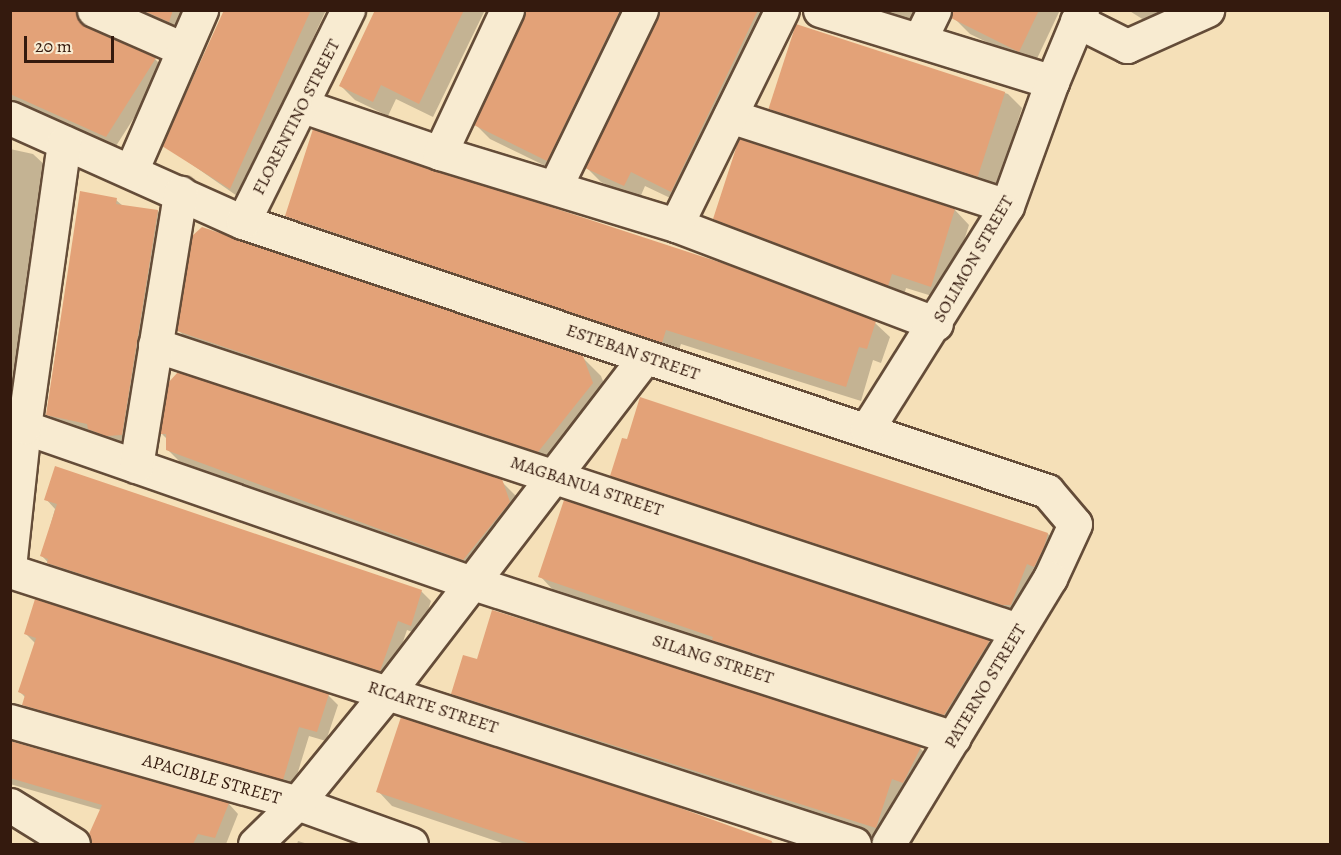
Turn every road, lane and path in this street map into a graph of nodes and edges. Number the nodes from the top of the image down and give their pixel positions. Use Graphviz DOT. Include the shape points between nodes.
graph roads {
  1 [pos="94,10"];
  2 [pos="201,10"];
  3 [pos="348,10"];
  4 [pos="507,10"];
  5 [pos="641,10"];
  6 [pos="782,10"];
  7 [pos="820,10"];
  8 [pos="1207,10"];
  9 [pos="1080,16"];
  10 [pos="927,25"];
  11 [pos="183,49"];
  12 [pos="1052,82"];
  13 [pos="303,106"];
  14 [pos="730,116"];
  15 [pos="10,118"];
  16 [pos="64,143"];
  17 [pos="440,153"];
  18 [pos="131,171"];
  19 [pos="555,187"];
  20 [pos="180,193"];
  21 [pos="1007,206"];
  22 [pos="243,222"];
  23 [pos="676,225"];
  24 [pos="936,324"];
  25 [pos="154,345"];
  26 [pos="645,357"];
  27 [pos="24,426"];
  28 [pos="867,429"];
  29 [pos="136,466"];
  30 [pos="556,475"];
  31 [pos="1075,524"];
  32 [pos="10,558"];
  33 [pos="10,571"];
  34 [pos="473,583"];
  35 [pos="1018,630"];
  36 [pos="388,692"];
  37 [pos="10,721"];
  38 [pos="954,738"];
  39 [pos="297,803"];
  40 [pos="10,805"];
  41 [pos="73,844"];
  42 [pos="255,844"];
  43 [pos="411,844"];
  44 [pos="854,844"];
  45 [pos="888,844"];
  1 -- 11 [label="street"];
  2 -- 11 [label="street"];
  3 -- 13 [label="street, FLORENTINO STREET"];
  4 -- 17 [label="street"];
  5 -- 19 [label="street"];
  6 -- 14 [label="street"];
  7 -- 10 [label="street"];
  8 -- 9 [label="street" via="1127,46"];
  9 -- 12 [label="street, SOLIMON STREET"];
  10 -- 12 [label="street"];
  11 -- 18 [label="street"];
  12 -- 21 [label="street, SOLIMON STREET"];
  13 -- 17 [label="street"];
  13 -- 22 [label="street, FLORENTINO STREET"];
  14 -- 21 [label="street"];
  14 -- 23 [label="street"];
  15 -- 16 [label="street, ESTEBAN STREET"];
  16 -- 18 [label="street, ESTEBAN STREET"];
  16 -- 27 [label="street"];
  17 -- 19 [label="street"];
  18 -- 20 [label="street, ESTEBAN STREET"];
  19 -- 23 [label="street"];
  20 -- 22 [label="street, ESTEBAN STREET"];
  20 -- 25 [label="street"];
  21 -- 24 [label="street, SOLIMON STREET"];
  22 -- 26 [label="street, ESTEBAN STREET"];
  23 -- 24 [label="street"];
  24 -- 28 [label="street, SOLIMON STREET"];
  25 -- 29 [label="street"];
  25 -- 30 [label="street, MAGBANUA STREET"];
  26 -- 28 [label="street, ESTEBAN STREET"];
  26 -- 30 [label="street"];
  27 -- 29 [label="street, SILANG STREET"];
  27 -- 32 [label="street"];
  28 -- 31 [label="street, ESTEBAN STREET" via="1047,492"];
  29 -- 34 [label="street, SILANG STREET"];
  30 -- 34 [label="street"];
  30 -- 35 [label="street, MAGBANUA STREET"];
  31 -- 35 [label="street, PATERNO STREET" via="1050,578"];
  33 -- 36 [label="street, RICARTE STREET"];
  34 -- 36 [label="street"];
  34 -- 38 [label="street, SILANG STREET"];
  35 -- 38 [label="street, PATERNO STREET"];
  36 -- 39 [label="street"];
  36 -- 44 [label="street, RICARTE STREET"];
  37 -- 39 [label="street, APACIBLE STREET"];
  38 -- 45 [label="street, PATERNO STREET"];
  39 -- 42 [label="street"];
  39 -- 43 [label="street, APACIBLE STREET"];
  40 -- 41 [label="street"];
}
